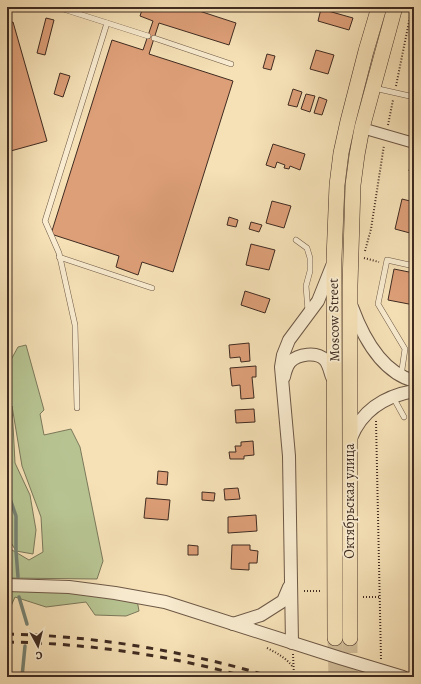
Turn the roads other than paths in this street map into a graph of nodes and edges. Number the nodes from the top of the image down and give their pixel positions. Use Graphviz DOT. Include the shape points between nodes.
graph roads {
  1 [pos="57,7"];
  2 [pos="379,7"];
  3 [pos="395,7"];
  4 [pos="107,23"];
  5 [pos="148,36"];
  6 [pos="154,38"];
  7 [pos="231,64"];
  8 [pos="373,88"];
  9 [pos="414,97"];
  10 [pos="362,128"];
  11 [pos="414,143"];
  12 [pos="296,240"];
  13 [pos="59,257"];
  14 [pos="334,259"];
  15 [pos="414,266"];
  16 [pos="152,288"];
  17 [pos="350,302"];
  18 [pos="308,314"];
  19 [pos="349,364"];
  20 [pos="401,377"];
  21 [pos="414,382"];
  22 [pos="282,384"];
  23 [pos="335,388"];
  24 [pos="414,391"];
  25 [pos="392,396"];
  26 [pos="77,408"];
  27 [pos="404,417"];
  28 [pos="349,443"];
  29 [pos="291,581"];
  30 [pos="7,586"];
  31 [pos="233,624"];
  32 [pos="343,638"];
  33 [pos="292,643"];
  34 [pos="403,677"];
  1 -- 4 [label="lane"];
  2 -- 14 [label="main road, Moscow Street" via="341,153"];
  3 -- 8 [label="main road, Moscow Street"];
  4 -- 5 [label="lane"];
  4 -- 13 [label="lane" via="45,221"];
  6 -- 7 [label="lane"];
  8 -- 9 [label="lane"];
  8 -- 10 [label="main road, Moscow Street"];
  10 -- 11 [label="street"];
  10 -- 17 [label="main road, Moscow Street" via="353,185"];
  12 -- 18 [label="lane" via="307,248 310,258 306,286"];
  13 -- 16 [label="lane"];
  13 -- 26 [label="lane" via="75,325"];
  14 -- 18 [label="street" via="322,293"];
  14 -- 23 [label="main road, Moscow Street"];
  15 -- 20 [label="lane" via="387,260 378,304 405,349"];
  17 -- 19 [label="main road, Moscow Street"];
  17 -- 20 [label="street" via="358,324 375,352 383,363"];
  18 -- 22 [label="street" via="285,347 281,361"];
  19 -- 28 [label="main road, Октябрьская улица"];
  20 -- 21 [label="street"];
  22 -- 23 [label="street" via="289,363 301,356 312,354 324,359 329,366"];
  22 -- 29 [label="street" via="290,456"];
  23 -- 32 [label="main road, Moscow Street"];
  24 -- 25 [label="street"];
  25 -- 27 [label="lane"];
  25 -- 28 [label="street" via="374,406 362,417"];
  28 -- 32 [label="main road, Октябрьская улица"];
  29 -- 31 [label="street" via="283,601 261,615"];
  29 -- 33 [label="street"];
  30 -- 31 [label="street" via="69,587 115,593 165,602"];
  31 -- 33 [label="street"];
  33 -- 34 [label="street"];
}
